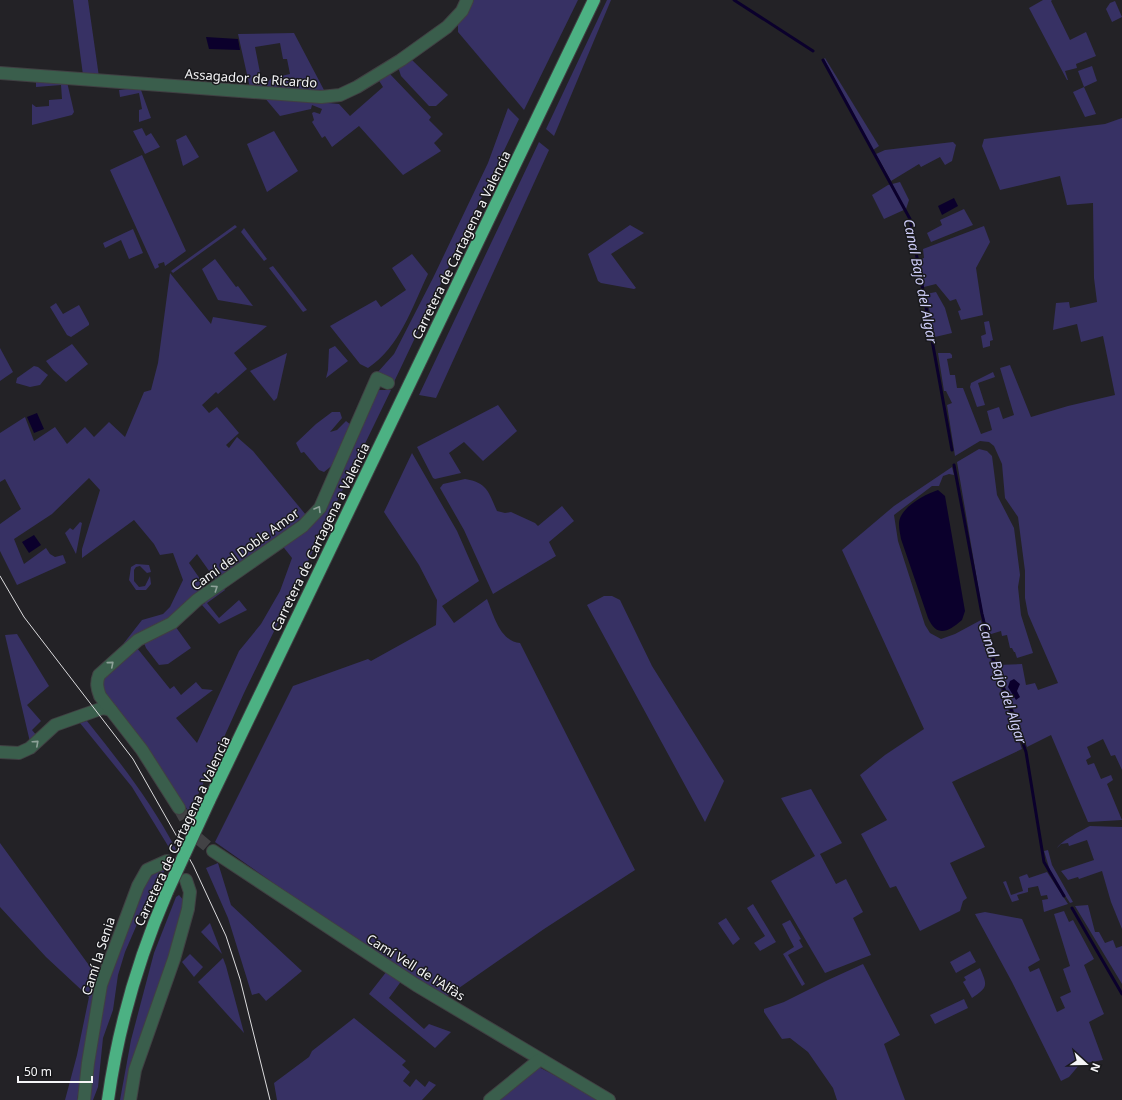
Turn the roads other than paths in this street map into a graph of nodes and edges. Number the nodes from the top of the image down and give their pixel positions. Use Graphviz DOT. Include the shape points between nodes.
graph roads {
  1 [pos="467,0"];
  2 [pos="594,0"];
  3 [pos="0,73"];
  4 [pos="382,380"];
  5 [pos="100,696"];
  6 [pos="112,710"];
  7 [pos="95,711"];
  8 [pos="0,752"];
  9 [pos="179,808"];
  10 [pos="213,851"];
  11 [pos="167,861"];
  12 [pos="186,880"];
  13 [pos="540,1060"];
  14 [pos="84,1100"];
  15 [pos="108,1100"];
  16 [pos="130,1100"];
  17 [pos="490,1100"];
  18 [pos="609,1100"];
  1 -- 3 [label="street, Assagador de Ricardo" via="462,11 447,27 364,83 340,95 321,97"];
  2 -- 15 [label="highway, Carretera de Cartagena a Valencia, bridge" via="166,892 135,976 117,1045"];
  5 -- 4 [label="street, Camí del Doble Amor, one-way" via="97,690 99,675 138,640 172,623 197,600 315,515"];
  5 -- 6 [label="street"];
  5 -- 7 [label="street" via="100,704"];
  6 -- 7 [label="street" via="103,708"];
  6 -- 9 [label="street" via="142,750"];
  8 -- 7 [label="street, one-way" via="19,753 30,748 55,725"];
  10 -- 13 [label="street, Camí Vell de l'Alfàs" via="416,985"];
  11 -- 14 [label="street, Camí la Senia" via="147,870 138,886 101,985"];
  12 -- 16 [label="street" via="190,892 188,909 174,959 135,1070"];
  13 -- 17 [label="street"];
  13 -- 18 [label="street, Camí Vell de l'Alfàs"];
}
